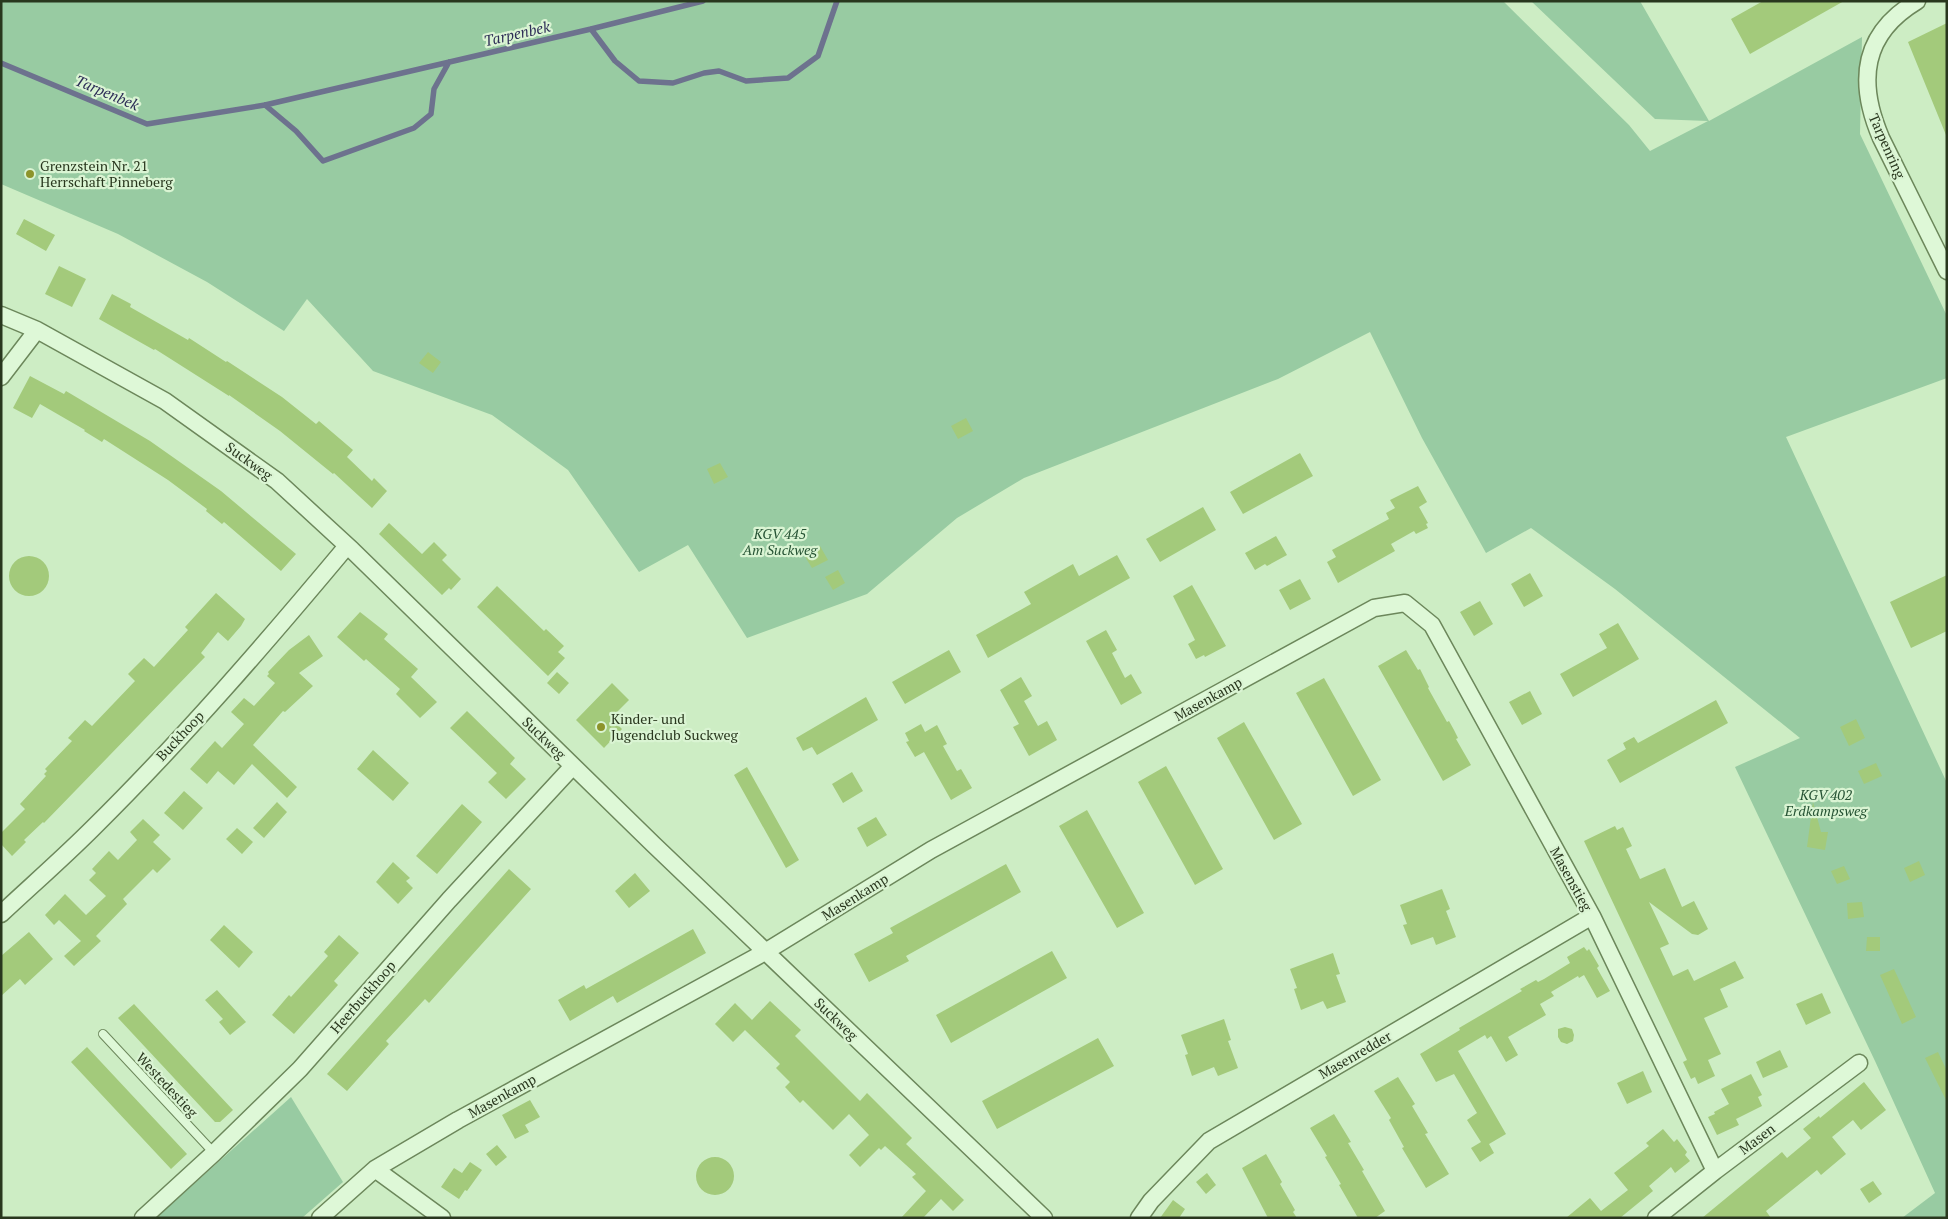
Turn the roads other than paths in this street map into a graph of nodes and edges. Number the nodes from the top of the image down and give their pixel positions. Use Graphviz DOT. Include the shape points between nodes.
graph roads {
  1 [pos="1917,1"];
  2 [pos="1947,271"];
  3 [pos="1,315"];
  4 [pos="37,330"];
  5 [pos="1,378"];
  6 [pos="347,546"];
  7 [pos="1405,603"];
  8 [pos="573,766"];
  9 [pos="1,914"];
  10 [pos="1592,916"];
  11 [pos="765,952"];
  12 [pos="103,1034"];
  13 [pos="1859,1063"];
  14 [pos="214,1153"];
  15 [pos="375,1169"];
  16 [pos="1715,1170"];
  17 [pos="143,1218"];
  18 [pos="320,1218"];
  19 [pos="442,1218"];
  20 [pos="1044,1218"];
  21 [pos="1139,1218"];
  22 [pos="1656,1218"];
  1 -- 2 [label="street, Tarpenring" via="1878,36 1869,63 1868,95 1881,138"];
  3 -- 4 [label="street, Suckweg"];
  4 -- 5 [label="street"];
  4 -- 6 [label="street, Suckweg" via="165,401 277,481"];
  6 -- 8 [label="street, Suckweg"];
  6 -- 9 [label="street, Buckhoop" via="185,732 93,828"];
  7 -- 10 [label="street, Masenstieg" via="1432,625"];
  7 -- 11 [label="street, Masenkamp" via="1374,608 930,850"];
  8 -- 11 [label="street, Suckweg"];
  8 -- 14 [label="street, Heerbuckhoop" via="300,1069"];
  10 -- 16 [label="street, Masenstieg"];
  10 -- 21 [label="street, Masenredder" via="1209,1141 1151,1201"];
  11 -- 15 [label="street, Masenkamp"];
  11 -- 20 [label="street, Suckweg"];
  12 -- 14 [label="lane, Westedestieg"];
  13 -- 16 [label="street, Masen"];
  14 -- 17 [label="street, Heerbuckhoop"];
  15 -- 18 [label="street, Masenkamp"];
  15 -- 19 [label="street"];
  16 -- 22 [label="street, Masen"];
}
